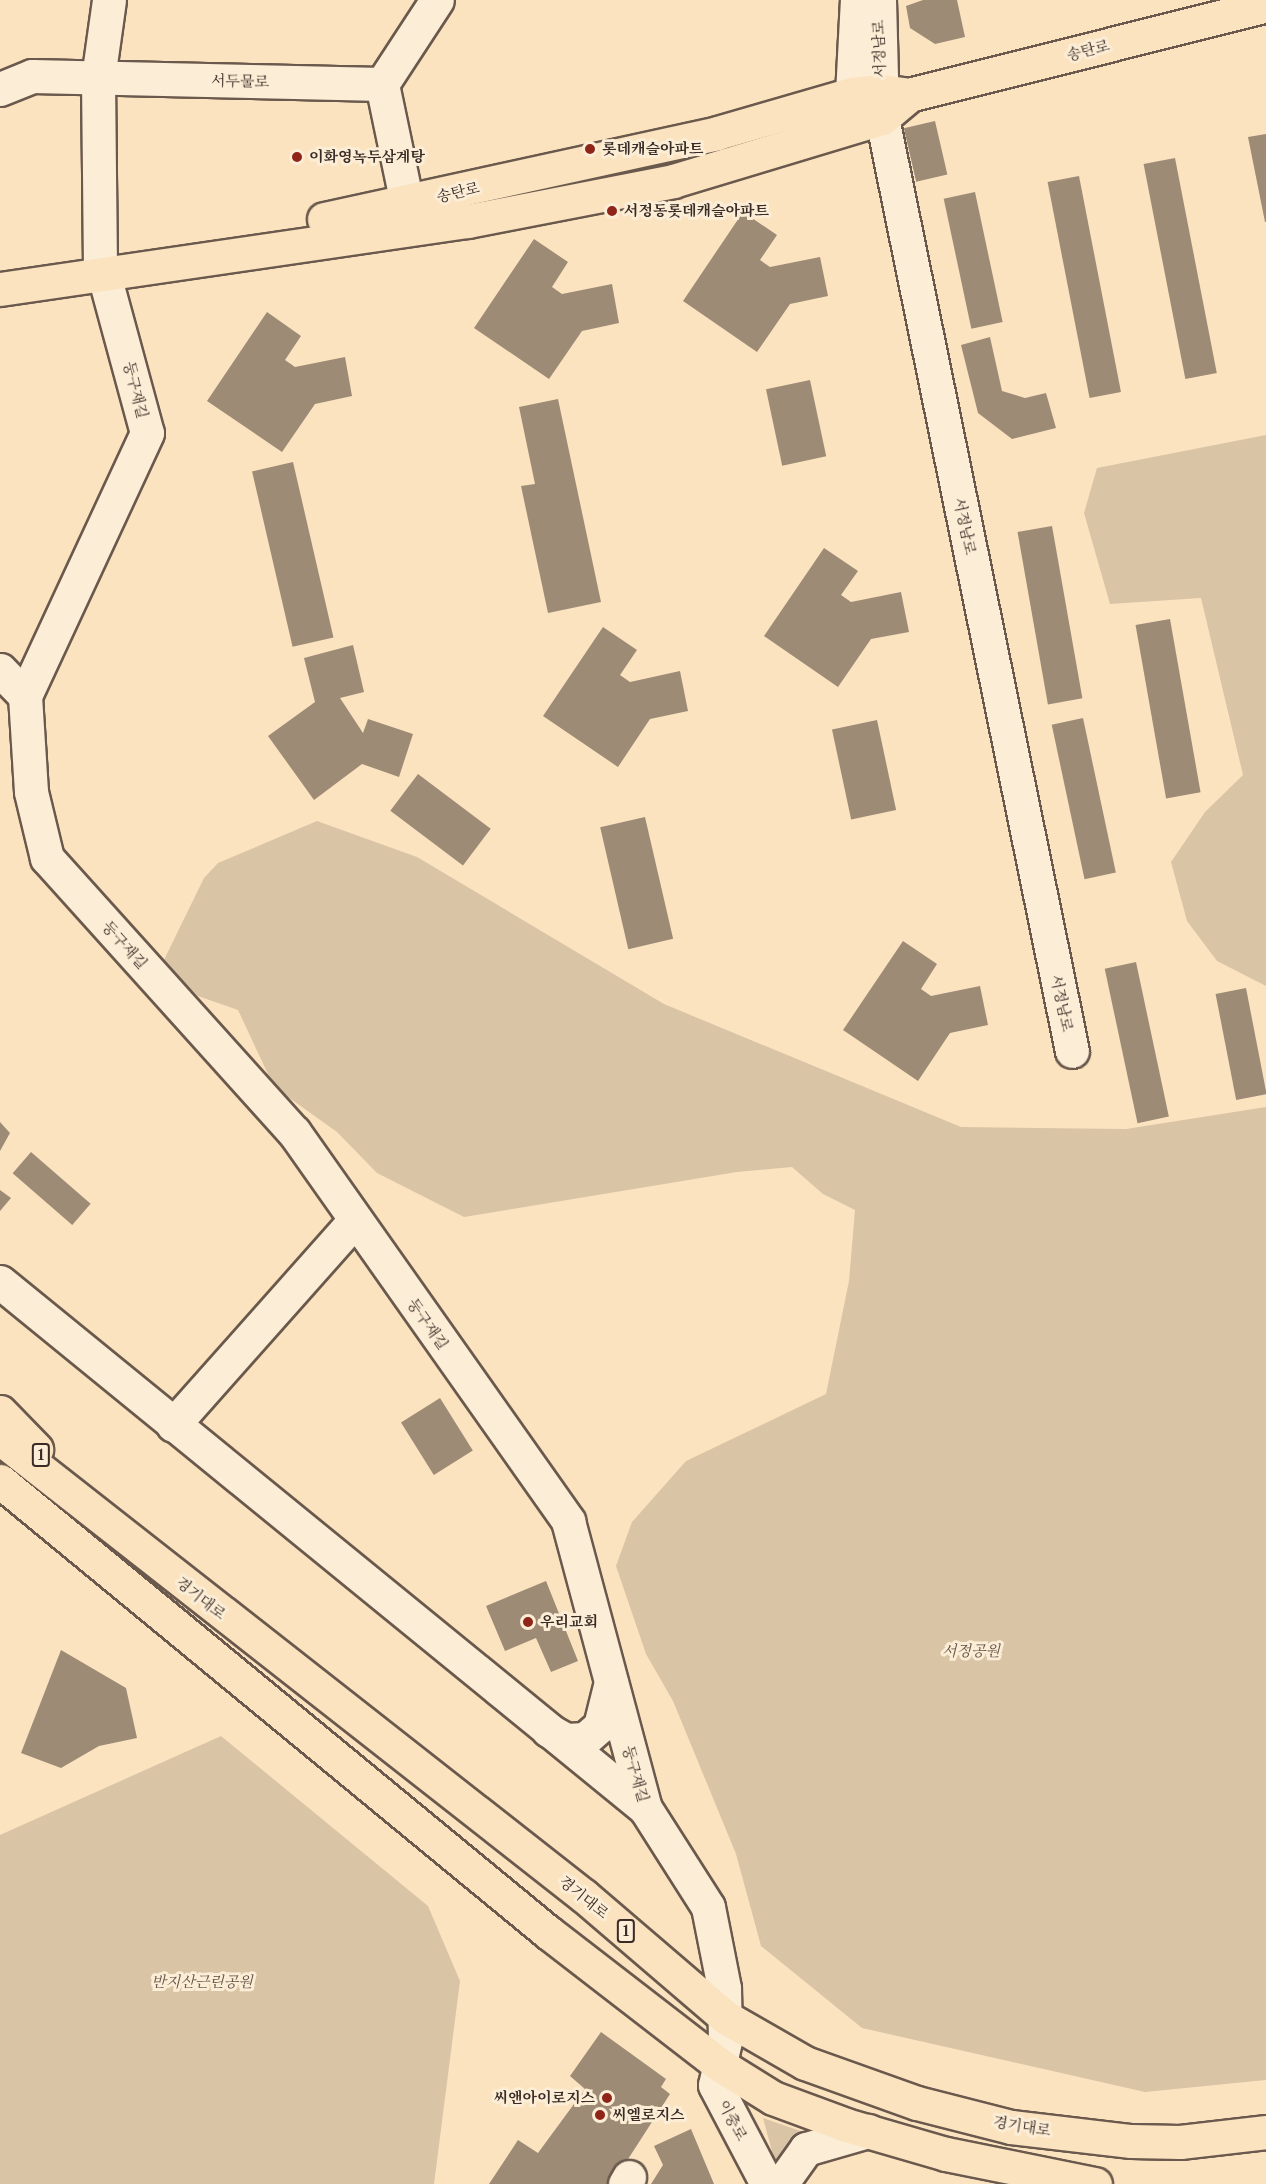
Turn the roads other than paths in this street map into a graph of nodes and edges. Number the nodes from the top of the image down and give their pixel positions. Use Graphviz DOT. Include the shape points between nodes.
graph roads {
  1 [pos="109,0"];
  2 [pos="437,0"];
  3 [pos="857,0"];
  4 [pos="879,0"];
  5 [pos="1266,5"];
  6 [pos="98,78"];
  7 [pos="382,84"];
  8 [pos="0,89"];
  9 [pos="876,104"];
  10 [pos="410,216"];
  11 [pos="103,267"];
  12 [pos="0,269"];
  13 [pos="0,289"];
  14 [pos="0,669"];
  15 [pos="25,696"];
  16 [pos="1072,1051"];
  17 [pos="354,1221"];
  18 [pos="0,1282"];
  19 [pos="0,1412"];
  20 [pos="173,1425"];
  21 [pos="0,1438"];
  22 [pos="0,1481"];
  23 [pos="79,1501"];
  24 [pos="0,1505"];
  25 [pos="63,1531"];
  26 [pos="611,1682"];
  27 [pos="536,1723"];
  28 [pos="645,1808"];
  29 [pos="725,2018"];
  30 [pos="720,2065"];
  31 [pos="868,2131"];
  32 [pos="1266,2132"];
  33 [pos="767,2184"];
  34 [pos="782,2184"];
  35 [pos="1095,2184"];
  1 -- 6 [label="street"];
  2 -- 7 [label="street"];
  3 -- 9 [label="street, 서정남로"];
  4 -- 9 [label="street, 서정남로"];
  5 -- 9 [label="main road, 송탄로"];
  6 -- 7 [label="street, 서두물로"];
  6 -- 8 [label="street, 서두물로" via="32,76"];
  6 -- 11 [label="street"];
  7 -- 10 [label="street"];
  9 -- 10 [label="main road, 송탄로" via="673,181 468,221"];
  9 -- 16 [label="street, 서정남로"];
  10 -- 11 [label="main road, 송탄로"];
  11 -- 12 [label="main road, 송탄로"];
  11 -- 13 [label="main road, 송탄로"];
  11 -- 15 [label="street, 둥구재길" via="147,433"];
  14 -- 15 [label="street"];
  15 -- 17 [label="street, 둥구재길" via="31,792 47,858 294,1132"];
  17 -- 20 [label="street"];
  17 -- 26 [label="street, 둥구재길" via="568,1521"];
  18 -- 20 [label="street"];
  19 -- 23 [label="main road, 경기대로 / 1"];
  20 -- 27 [label="street"];
  21 -- 23 [label="main road, 경기대로 / 1"];
  22 -- 25 [label="main road"];
  23 -- 29 [label="main road, 경기대로 / 1" via="584,1896"];
  24 -- 25 [label="main road"];
  25 -- 30 [label="main road" via="549,1933"];
  26 -- 27 [label="street" via="600,1726 585,1738 566,1740"];
  26 -- 28 [label="street, 둥구재길"];
  27 -- 28 [label="street"];
  28 -- 29 [label="street, 둥구재길" via="708,1907 724,1988"];
  29 -- 30 [label="street, 이충로"];
  29 -- 32 [label="main road, 경기대로 / 1" via="805,2062 917,2103 1011,2127 1131,2141 1180,2142"];
  30 -- 31 [label="main road" via="773,2098"];
  30 -- 33 [label="street, 이충로" via="715,2085"];
  31 -- 34 [label="street" via="806,2149"];
  31 -- 35 [label="main road" via="977,2162"];
}
